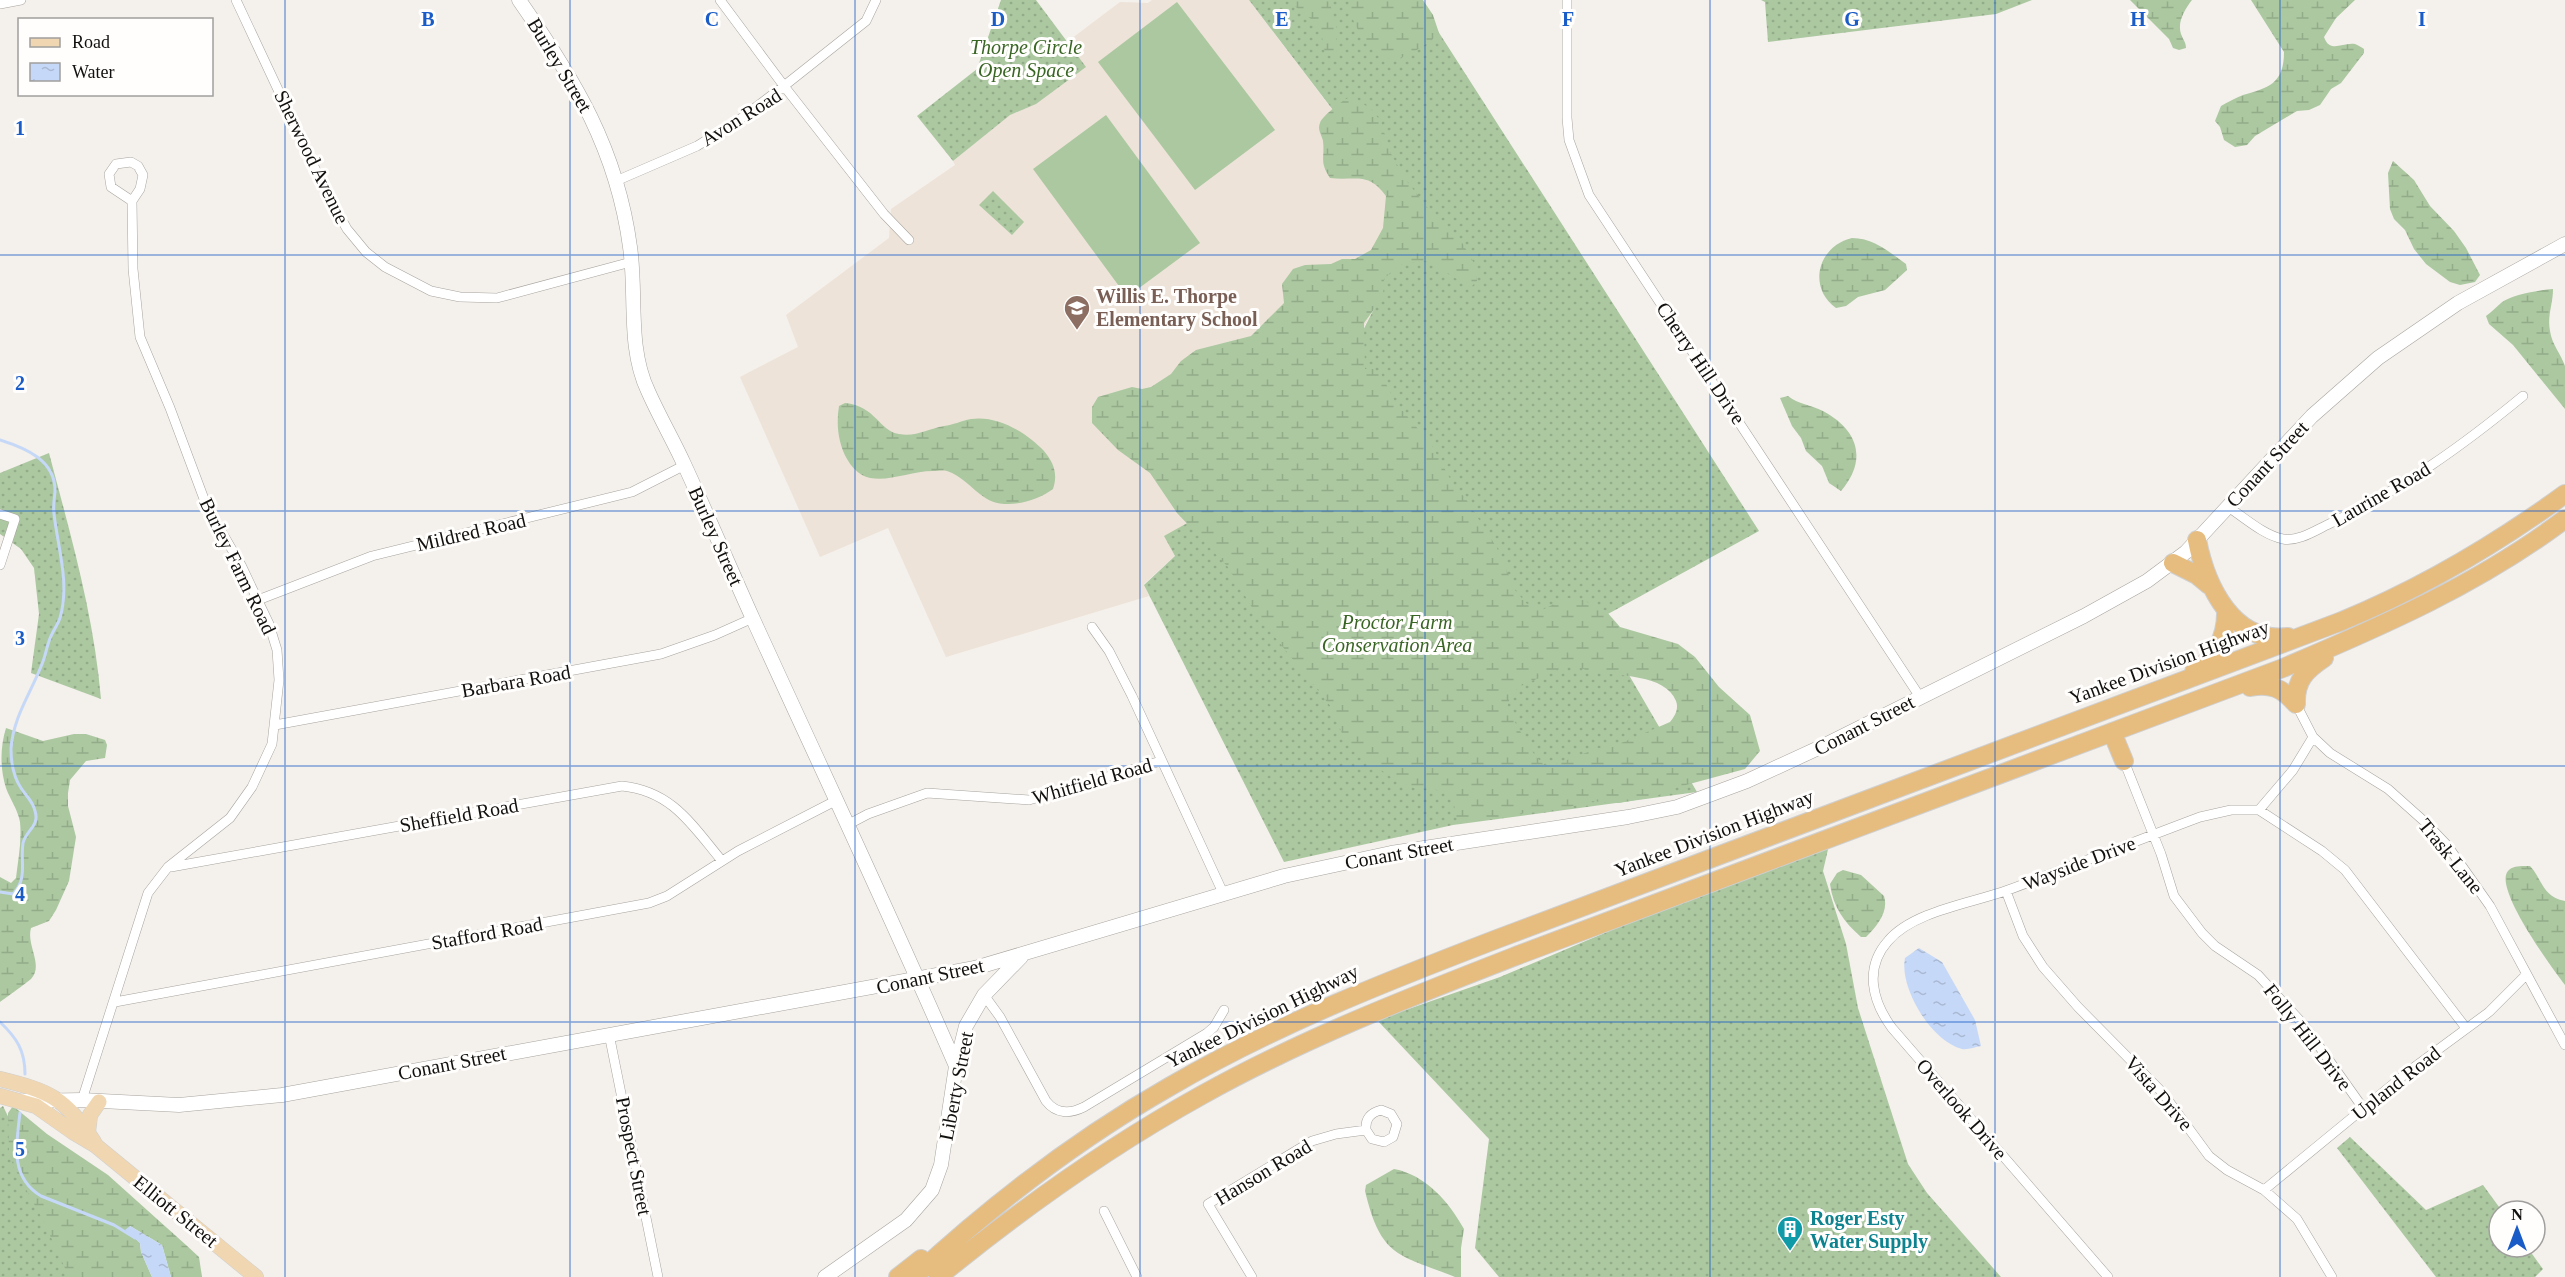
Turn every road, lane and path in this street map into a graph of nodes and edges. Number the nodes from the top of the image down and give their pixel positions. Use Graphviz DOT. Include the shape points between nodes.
graph roads {
  1 [pos="21,0"];
  2 [pos="236,0"];
  3 [pos="519,0"];
  4 [pos="720,0"];
  5 [pos="876,0"];
  6 [pos="1566,0"];
  7 [pos="0,4"];
  8 [pos="784,86"];
  9 [pos="616,181"];
  10 [pos="132,201"];
  11 [pos="909,240"];
  12 [pos="2565,244"];
  13 [pos="631,262"];
  14 [pos="2523,396"];
  15 [pos="685,465"];
  16 [pos="2565,494"];
  17 [pos="2228,507"];
  18 [pos="0,514"];
  19 [pos="2565,519"];
  20 [pos="2197,540"];
  21 [pos="2173,563"];
  22 [pos="0,565"];
  23 [pos="2209,585"];
  24 [pos="258,600"];
  25 [pos="2226,610"];
  26 [pos="753,618"];
  27 [pos="1092,627"];
  28 [pos="2308,634"];
  29 [pos="2354,639"];
  30 [pos="2183,680"];
  31 [pos="2216,694"];
  32 [pos="1920,697"];
  33 [pos="2296,704"];
  34 [pos="274,725"];
  35 [pos="2112,732"];
  36 [pos="2313,737"];
  37 [pos="1161,761"];
  38 [pos="2124,761"];
  39 [pos="837,800"];
  40 [pos="2259,810"];
  41 [pos="849,824"];
  42 [pos="2153,835"];
  43 [pos="722,861"];
  44 [pos="168,867"];
  45 [pos="2006,891"];
  46 [pos="1224,895"];
  47 [pos="1902,927"];
  48 [pos="1023,955"];
  49 [pos="2526,975"];
  50 [pos="918,979"];
  51 [pos="984,995"];
  52 [pos="114,1002"];
  53 [pos="1224,1010"];
  54 [pos="2466,1028"];
  55 [pos="609,1034"];
  56 [pos="2565,1045"];
  57 [pos="956,1066"];
  58 [pos="0,1079"];
  59 [pos="38,1089"];
  60 [pos="0,1096"];
  61 [pos="82,1100"];
  62 [pos="23,1101"];
  63 [pos="61,1101"];
  64 [pos="99,1102"];
  65 [pos="2363,1108"];
  66 [pos="1366,1130"];
  67 [pos="92,1138"];
  68 [pos="2264,1190"];
  69 [pos="1005,1198"];
  70 [pos="1034,1202"];
  71 [pos="1104,1211"];
  72 [pos="256,1277"];
  73 [pos="658,1277"];
  74 [pos="825,1277"];
  75 [pos="898,1277"];
  76 [pos="914,1277"];
  77 [pos="938,1277"];
  78 [pos="949,1277"];
  79 [pos="1137,1277"];
  80 [pos="1252,1277"];
  81 [pos="2108,1277"];
  82 [pos="2332,1277"];
  1 -- 7 [label="street"];
  2 -- 13 [label="street, Sherwood Avenue" via="326,192 347,229 385,267 431,291 497,298"];
  3 -- 9 [label="main road, Burley Street" via="586,104"];
  4 -- 8 [label="street"];
  5 -- 8 [label="street" via="866,21"];
  6 -- 32 [label="street, Cherry Hill Drive" via="1569,140 1589,195"];
  8 -- 9 [label="street, Avon Road" via="697,146"];
  8 -- 11 [label="street, Avon Road" via="884,214"];
  9 -- 13 [label="main road, Burley Street"];
  10 -- 10 [label="street, Burley Farm Road" via="143,175 131,162 116,164 109,174 111,187"];
  10 -- 24 [label="street, Burley Farm Road" via="140,337 207,507"];
  12 -- 17 [label="main road, Conant Street" via="2458,303 2404,339 2334,395"];
  13 -- 15 [label="main road, Burley Street" via="638,359 647,390"];
  14 -- 17 [label="street, Laurine Road" via="2404,485 2295,539 2271,534"];
  15 -- 24 [label="street, Mildred Road" via="632,492 372,556"];
  15 -- 26 [label="main road, Burley Street"];
  16 -- 28 [label="highway, Yankee Division Highway" via="2422,585"];
  17 -- 20 [label="main road, Conant Street"];
  18 -- 22 [label="street" via="15,519"];
  19 -- 29 [label="highway" via="2459,588"];
  20 -- 21 [label="main road, Conant Street"];
  20 -- 23 [label="highway"];
  21 -- 23 [label="highway"];
  21 -- 32 [label="main road, Conant Street" via="2116,599"];
  23 -- 25 [label="highway"];
  24 -- 34 [label="street, Burley Farm Road" via="277,650 279,680"];
  25 -- 28 [label="highway" via="2255,634 2283,638"];
  25 -- 30 [label="highway" via="2225,630 2217,650"];
  26 -- 34 [label="street, Barbara Road" via="661,654"];
  26 -- 39 [label="main road, Burley Street"];
  27 -- 37 [label="street" via="1109,651"];
  28 -- 30 [label="highway, Yankee Division Highway"];
  29 -- 31 [label="highway"];
  29 -- 33 [label="highway" via="2303,675"];
  30 -- 69 [label="highway, Yankee Division Highway" via="1349,998 1169,1086 1067,1151"];
  31 -- 33 [label="highway" via="2270,685"];
  31 -- 35 [label="highway"];
  32 -- 46 [label="main road, Conant Street" via="1775,769 1677,807 1346,861"];
  33 -- 36 [label="street, Trask Lane"];
  34 -- 44 [label="street, Burley Farm Road" via="272,744 252,787 230,818"];
  35 -- 38 [label="highway"];
  35 -- 70 [label="highway" via="1414,996 1308,1042 1203,1094"];
  36 -- 40 [label="street" via="2294,770"];
  36 -- 49 [label="street, Trask Lane" via="2330,753 2405,803 2447,845 2477,886"];
  37 -- 41 [label="street, Whitfield Road" via="1029,800 927,793"];
  37 -- 46 [label="street"];
  38 -- 42 [label="street, Folly Hill Drive"];
  39 -- 41 [label="main road, Burley Street"];
  39 -- 43 [label="street, Stafford Road"];
  40 -- 42 [label="street, Wayside Drive" via="2218,812"];
  40 -- 54 [label="street" via="2322,850 2345,870"];
  41 -- 50 [label="main road, Burley Street"];
  42 -- 45 [label="street, Wayside Drive"];
  42 -- 65 [label="street, Folly Hill Drive" via="2174,896 2191,920 2215,946 2258,975 2304,1024"];
  43 -- 44 [label="street, Sheffield Road" via="675,806 653,792 622,786"];
  43 -- 52 [label="street, Stafford Road" via="649,903"];
  44 -- 52 [label="street, Burley Farm Road" via="148,893"];
  45 -- 47 [label="street, Wayside Drive"];
  45 -- 68 [label="street, Vista Drive" via="2024,936 2043,967 2162,1092 2210,1156"];
  46 -- 48 [label="main road, Conant Street"];
  47 -- 81 [label="street, Overlook Drive" via="1877,958 1872,975 1881,1012"];
  48 -- 50 [label="main road, Conant Street"];
  48 -- 51 [label="main road, Liberty Street"];
  49 -- 54 [label="street, Upland Road" via="2489,1012"];
  49 -- 56 [label="street, Trask Lane"];
  50 -- 55 [label="main road, Conant Street"];
  50 -- 57 [label="main road, Burley Street"];
  51 -- 53 [label="street, Yankee Division Highway" via="1050,1107 1068,1113 1207,1033"];
  51 -- 57 [label="main road, Liberty Street" via="966,1026"];
  52 -- 61 [label="street, Burley Farm Road"];
  54 -- 65 [label="street, Upland Road"];
  55 -- 64 [label="main road, Conant Street" via="257,1099 179,1105"];
  55 -- 73 [label="street, Prospect Street"];
  57 -- 74 [label="main road, Liberty Street" via="941,1165 932,1190 916,1210"];
  58 -- 59 [label="main road, Conant Street"];
  59 -- 61 [label="main road, Conant Street"];
  59 -- 63 [label="main road, Elliott Street"];
  60 -- 62 [label="main road, Conant Street"];
  61 -- 63 [label="main road, Conant Street"];
  61 -- 64 [label="main road, Conant Street"];
  62 -- 63 [label="main road, Conant Street"];
  62 -- 67 [label="main road, Elliott Street" via="73,1132"];
  63 -- 67 [label="main road, Elliott Street"];
  64 -- 67 [label="main road" via="90,1115"];
  65 -- 68 [label="street, Upland Road"];
  66 -- 80 [label="street, Hanson Road" via="1312,1141 1208,1204"];
  67 -- 72 [label="main road, Elliott Street"];
  68 -- 82 [label="street, Vista Drive" via="2297,1219"];
  69 -- 75 [label="highway" via="961,1225"];
  69 -- 76 [label="highway, Yankee Division Highway"];
  70 -- 77 [label="highway"];
  70 -- 78 [label="highway"];
  71 -- 79 [label="street"];
}
